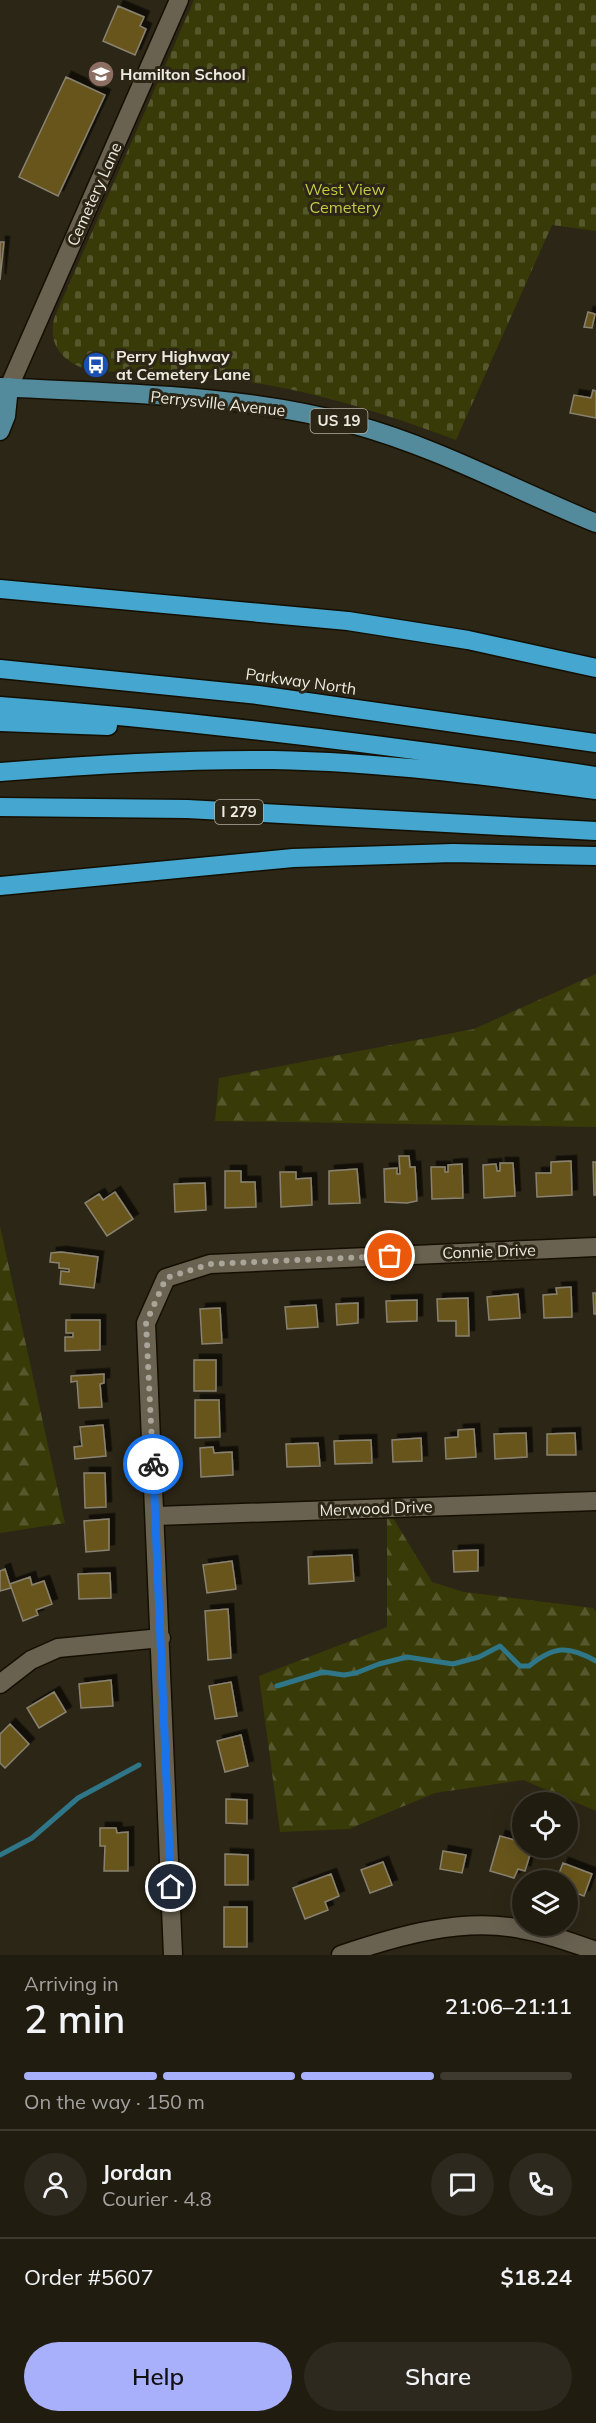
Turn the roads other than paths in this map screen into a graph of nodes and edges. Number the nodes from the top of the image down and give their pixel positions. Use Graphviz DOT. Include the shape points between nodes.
graph roads {
  1 [pos="180,0"];
  2 [pos="3,391"];
  3 [pos="0,431"];
  4 [pos="596,523"];
  5 [pos="0,589"];
  6 [pos="596,668"];
  7 [pos="0,669"];
  8 [pos="0,706"];
  9 [pos="0,722"];
  10 [pos="287,736"];
  11 [pos="596,743"];
  12 [pos="0,772"];
  13 [pos="596,776"];
  14 [pos="596,790"];
  15 [pos="0,807"];
  16 [pos="596,831"];
  17 [pos="596,856"];
  18 [pos="0,886"];
  19 [pos="596,1247"];
  20 [pos="596,1501"];
  21 [pos="156,1516"];
  22 [pos="162,1638"];
  23 [pos="0,1683"];
  24 [pos="596,1951"];
  25 [pos="173,1955"];
  26 [pos="341,1955"];
  1 -- 2 [label="street, Cemetery Lane"];
  2 -- 3 [label="main road, Cemetery Lane" via="6,416"];
  2 -- 4 [label="main road, Perrysville Avenue / US 19" via="226,400 353,424 448,457"];
  5 -- 6 [label="highway" via="348,621 468,640"];
  7 -- 11 [label="highway, Parkway North" via="258,695"];
  8 -- 10 [label="highway" via="128,716"];
  9 -- 10 [label="highway"];
  10 -- 13 [label="highway"];
  12 -- 14 [label="highway" via="273,760 402,768"];
  15 -- 16 [label="highway, I 279" via="187,809"];
  17 -- 18 [label="highway" via="453,853 293,858"];
  19 -- 21 [label="street, Connie Drive" via="210,1264 166,1278 146,1323"];
  20 -- 21 [label="street, Merwood Drive"];
  21 -- 22 [label="street, Connie Drive"];
  22 -- 23 [label="street" via="58,1648 31,1660"];
  22 -- 25 [label="street, Connie Drive"];
  24 -- 26 [label="street" via="520,1928 475,1925 424,1932"];
}
